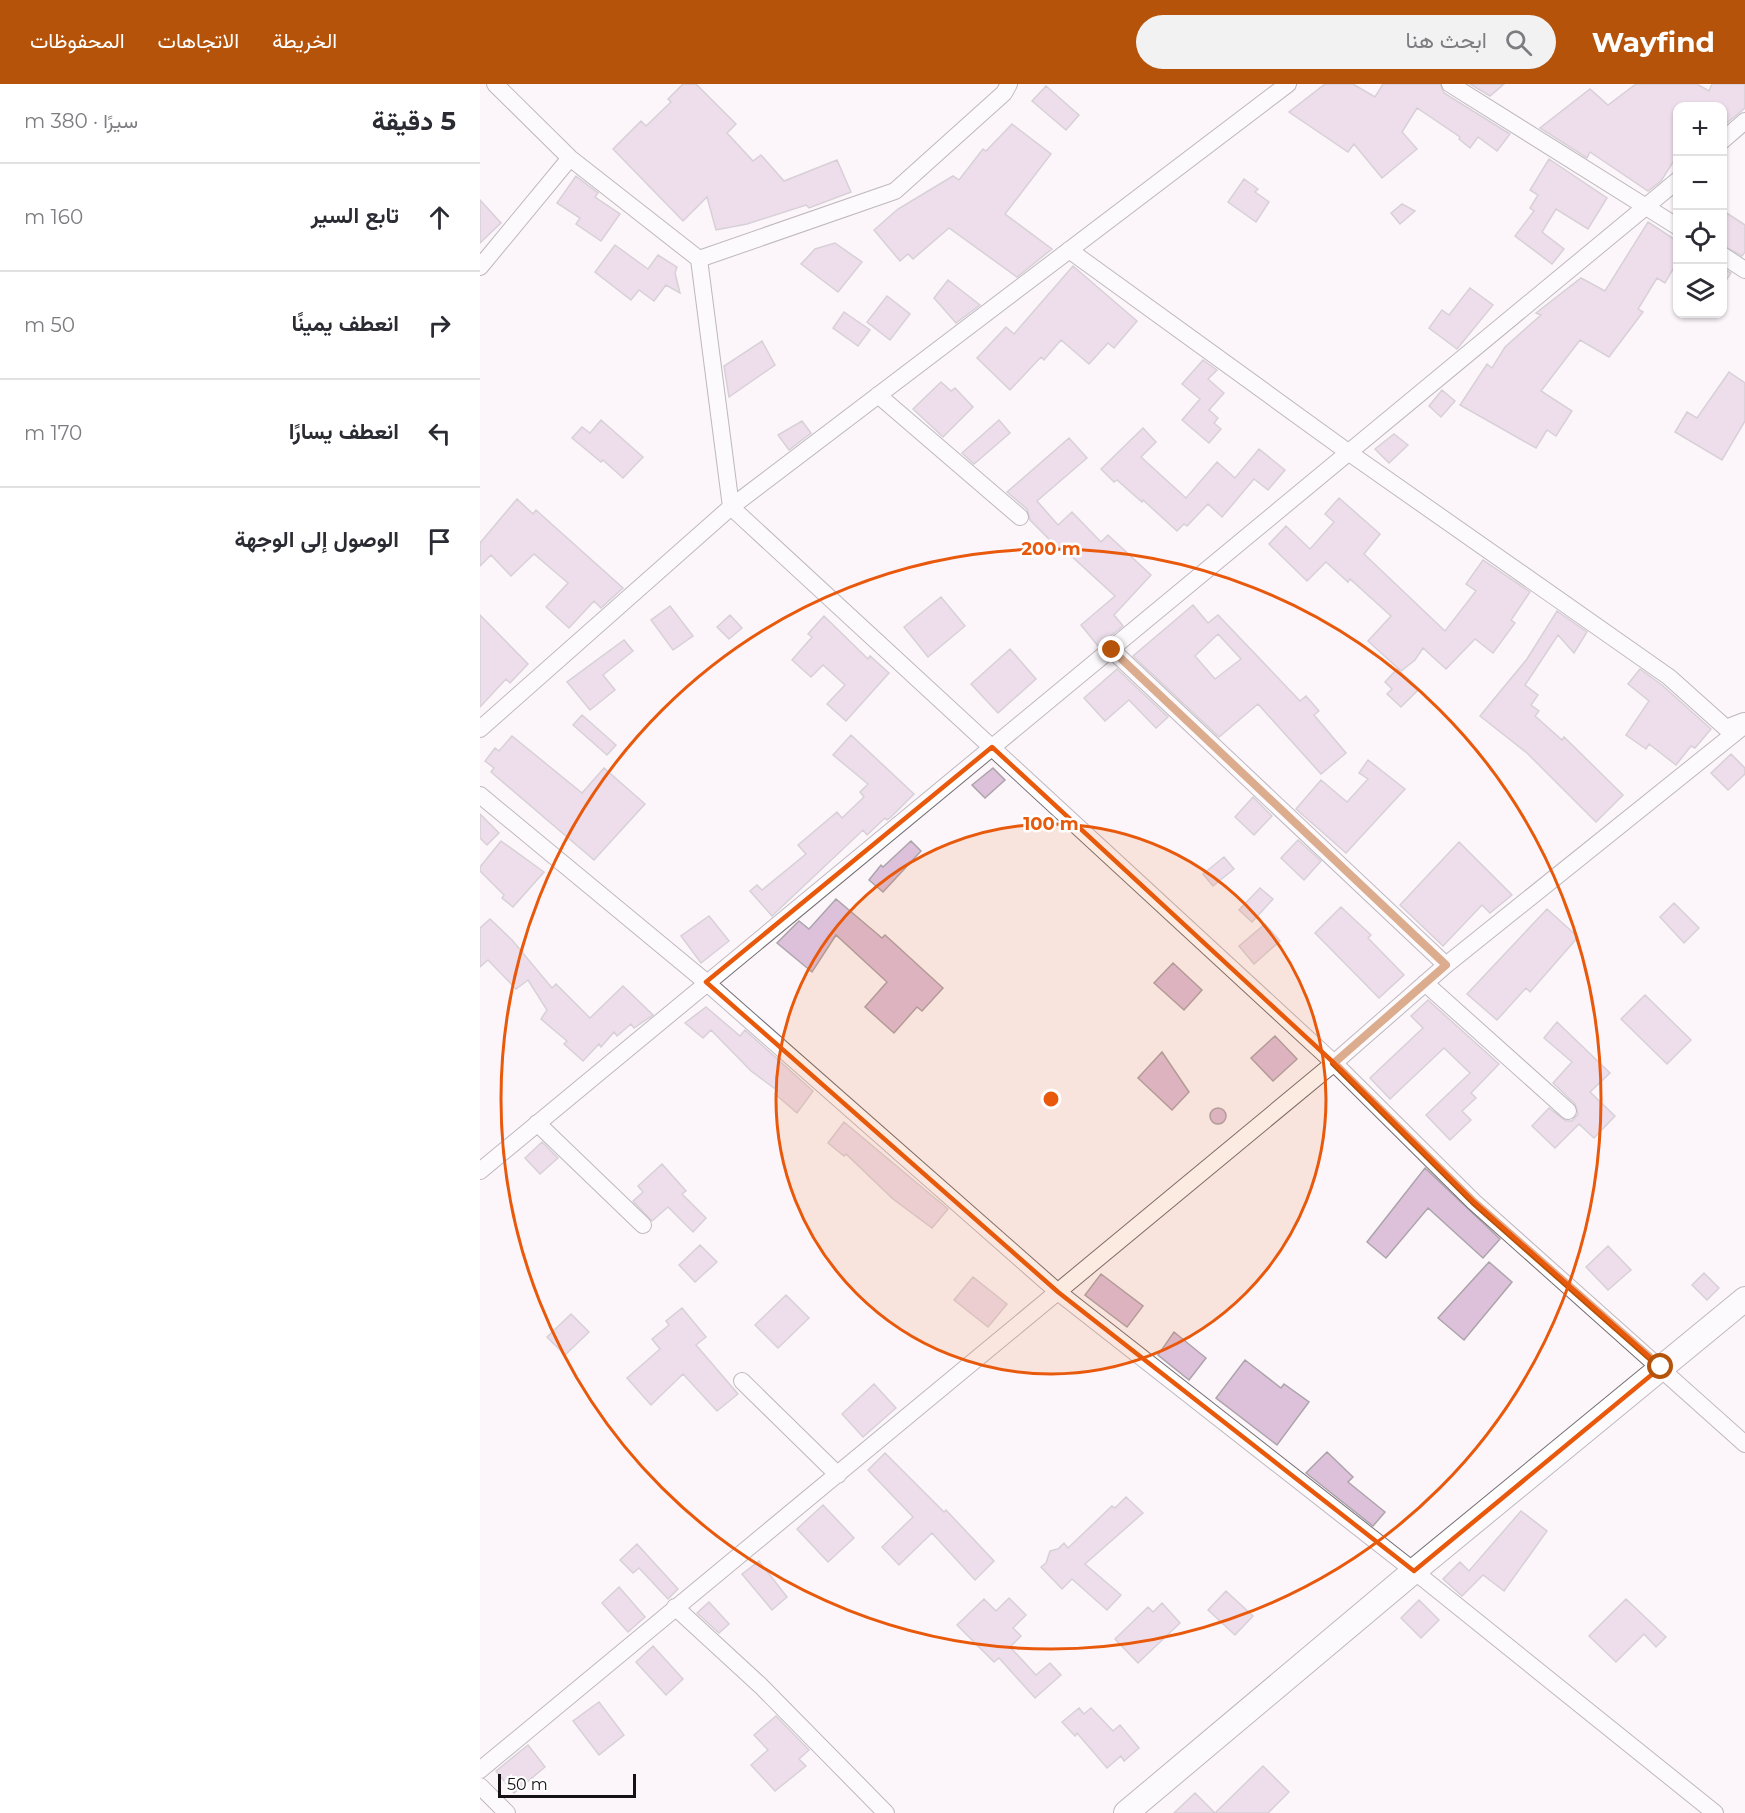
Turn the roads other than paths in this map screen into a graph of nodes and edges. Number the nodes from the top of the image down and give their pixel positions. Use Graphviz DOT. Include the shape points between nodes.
graph roads {
  1 [pos="495,84"];
  2 [pos="1009,84"];
  3 [pos="1288,84"];
  4 [pos="1450,84"];
  5 [pos="1745,121"];
  6 [pos="1727,137"];
  7 [pos="570,158"];
  8 [pos="1673,183"];
  9 [pos="1645,207"];
  10 [pos="1673,224"];
  11 [pos="1070,250"];
  12 [pos="1727,258"];
  13 [pos="699,259"];
  14 [pos="480,267"];
  15 [pos="1745,270"];
  16 [pos="878,395"];
  17 [pos="1348,452"];
  18 [pos="731,507"];
  19 [pos="1020,517"];
  20 [pos="1112,650"];
  21 [pos="1745,723"];
  22 [pos="480,729"];
  23 [pos="993,747"];
  24 [pos="480,795"];
  25 [pos="1446,965"];
  26 [pos="706,982"];
  27 [pos="1425,983"];
  28 [pos="1334,1063"];
  29 [pos="1568,1111"];
  30 [pos="537,1123"];
  31 [pos="480,1171"];
  32 [pos="643,1225"];
  33 [pos="1058,1292"];
  34 [pos="1745,1299"];
  35 [pos="1661,1367"];
  36 [pos="742,1381"];
  37 [pos="1745,1444"];
  38 [pos="837,1475"];
  39 [pos="1414,1570"];
  40 [pos="675,1607"];
  41 [pos="480,1770"];
  42 [pos="480,1786"];
  43 [pos="507,1813"];
  44 [pos="886,1813"];
  45 [pos="1126,1813"];
  46 [pos="1715,1813"];
  1 -- 7 [label="street"];
  2 -- 13 [label="street" via="1004,93 895,191"];
  3 -- 11 [label="street"];
  4 -- 9 [label="street"];
  5 -- 6 [label="street"];
  7 -- 13 [label="street"];
  7 -- 14 [label="street"];
  8 -- 9 [label="street"];
  9 -- 10 [label="street"];
  9 -- 17 [label="street"];
  11 -- 16 [label="street"];
  11 -- 17 [label="street"];
  12 -- 15 [label="street"];
  13 -- 18 [label="street"];
  16 -- 18 [label="street"];
  16 -- 19 [label="street"];
  17 -- 20 [label="street"];
  17 -- 21 [label="street" via="1669,677 1726,728"];
  18 -- 22 [label="street"];
  18 -- 23 [label="street"];
  20 -- 23 [label="street"];
  20 -- 25 [label="street"];
  21 -- 25 [label="street"];
  23 -- 26 [label="street"];
  23 -- 28 [label="street"];
  24 -- 26 [label="street"];
  25 -- 27 [label="street"];
  26 -- 30 [label="street"];
  26 -- 33 [label="street"];
  27 -- 28 [label="street"];
  27 -- 29 [label="street"];
  28 -- 33 [label="street"];
  28 -- 35 [label="street" via="1474,1202"];
  30 -- 31 [label="street"];
  30 -- 32 [label="street"];
  33 -- 38 [label="street"];
  33 -- 39 [label="street"];
  34 -- 35 [label="main road"];
  35 -- 37 [label="street"];
  35 -- 39 [label="main road"];
  36 -- 38 [label="street"];
  38 -- 40 [label="street"];
  39 -- 45 [label="main road"];
  39 -- 46 [label="street"];
  40 -- 41 [label="street"];
  40 -- 44 [label="street"];
  42 -- 43 [label="street"];
}
